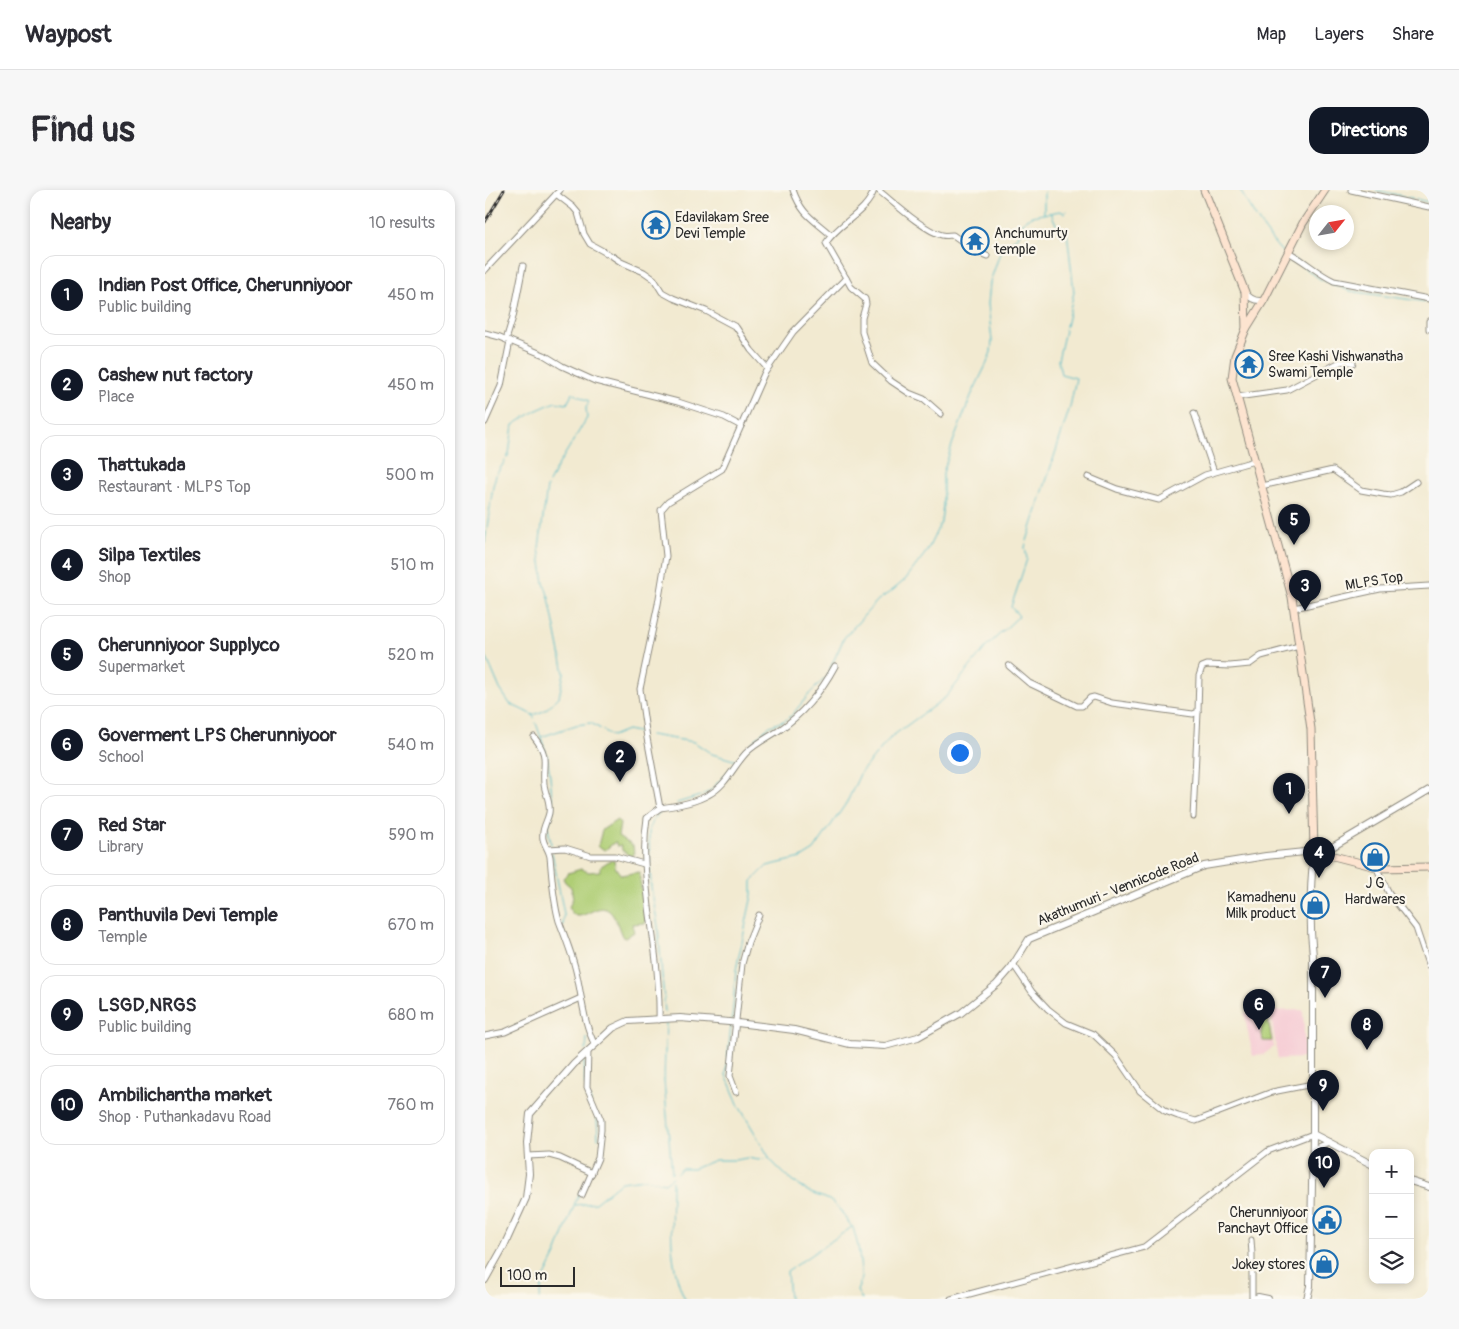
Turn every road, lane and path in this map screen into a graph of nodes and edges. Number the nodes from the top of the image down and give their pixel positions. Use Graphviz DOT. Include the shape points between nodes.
graph roads {
  1 [pos="793,190"];
  2 [pos="865,190"];
  3 [pos="878,190"];
  4 [pos="1204,190"];
  5 [pos="1325,190"];
  6 [pos="1351,190"];
  7 [pos="558,192"];
  8 [pos="873,192"];
  9 [pos="1429,207"];
  10 [pos="831,235"];
  11 [pos="1288,252"];
  12 [pos="987,256"];
  13 [pos="523,266"];
  14 [pos="485,270"];
  15 [pos="846,278"];
  16 [pos="1245,292"];
  17 [pos="1429,299"];
  18 [pos="1264,300"];
  19 [pos="1429,321"];
  20 [pos="1246,329"];
  21 [pos="1429,329"];
  22 [pos="485,332"];
  23 [pos="508,341"];
  24 [pos="1353,363"];
  25 [pos="767,368"];
  26 [pos="1237,398"];
  27 [pos="1194,413"];
  28 [pos="941,414"];
  29 [pos="485,422"];
  30 [pos="741,426"];
  31 [pos="1254,461"];
  32 [pos="1214,472"];
  33 [pos="1088,478"];
  34 [pos="1416,482"];
  35 [pos="1261,486"];
  36 [pos="1429,586"];
  37 [pos="1294,608"];
  38 [pos="1299,646"];
  39 [pos="835,666"];
  40 [pos="1009,666"];
  41 [pos="1198,712"];
  42 [pos="534,737"];
  43 [pos="1429,790"];
  44 [pos="660,808"];
  45 [pos="1193,817"];
  46 [pos="548,850"];
  47 [pos="1318,852"];
  48 [pos="644,864"];
  49 [pos="1376,867"];
  50 [pos="1429,867"];
  51 [pos="759,915"];
  52 [pos="1013,964"];
  53 [pos="1429,967"];
  54 [pos="581,998"];
  55 [pos="659,1020"];
  56 [pos="736,1022"];
  57 [pos="485,1036"];
  58 [pos="595,1045"];
  59 [pos="588,1051"];
  60 [pos="1313,1084"];
  61 [pos="736,1092"];
  62 [pos="1313,1134"];
  63 [pos="1329,1142"];
  64 [pos="1313,1149"];
  65 [pos="528,1156"];
  66 [pos="1369,1163"];
  67 [pos="592,1172"];
  68 [pos="1414,1182"];
  69 [pos="1429,1187"];
  70 [pos="582,1195"];
  71 [pos="1251,1240"];
  72 [pos="485,1280"];
  73 [pos="953,1299"];
  74 [pos="1253,1299"];
  75 [pos="1268,1299"];
  76 [pos="1307,1299"];
  1 -- 10 [label="street" via="798,204 809,218"];
  2 -- 8 [label="street"];
  3 -- 12 [label="street" via="933,232 953,235"];
  4 -- 16 [label="main road"];
  5 -- 11 [label="main road"];
  6 -- 9 [label="street"];
  7 -- 14 [label="street"];
  7 -- 25 [label="street" via="578,214 590,244 644,272 654,279 662,292 736,327"];
  8 -- 10 [label="street" via="863,206"];
  10 -- 15 [label="street" via="826,243"];
  11 -- 17 [label="street" via="1334,280"];
  11 -- 18 [label="main road"];
  13 -- 23 [label="street"];
  15 -- 25 [label="street" via="793,332"];
  15 -- 28 [label="street" via="865,299 862,332 872,363 891,381 924,398"];
  16 -- 18 [label="street" via="1252,299"];
  16 -- 20 [label="main road"];
  18 -- 20 [label="main road"];
  19 -- 21 [label="street"];
  20 -- 26 [label="main road" via="1235,356 1232,378"];
  22 -- 23 [label="street"];
  23 -- 29 [label="street" via="501,386"];
  23 -- 30 [label="street" via="595,381 678,402"];
  24 -- 26 [label="street" via="1340,362 1287,390"];
  25 -- 30 [label="street"];
  26 -- 31 [label="main road"];
  27 -- 32 [label="street"];
  30 -- 44 [label="street" via="722,469 668,502 661,510 667,556 640,689"];
  31 -- 32 [label="street"];
  31 -- 35 [label="main road"];
  32 -- 33 [label="street" via="1159,500 1117,490"];
  34 -- 35 [label="street" via="1401,492 1383,494 1361,490 1333,470"];
  35 -- 37 [label="main road"];
  36 -- 37 [label="street, MLPS Top" via="1380,588"];
  37 -- 38 [label="main road"];
  38 -- 41 [label="street" via="1261,656 1250,664 1202,667"];
  38 -- 47 [label="main road" via="1311,728"];
  39 -- 44 [label="street" via="807,708 746,753 709,795"];
  40 -- 41 [label="street" via="1029,683 1077,706 1094,697 1112,703 1193,714"];
  41 -- 45 [label="street"];
  42 -- 46 [label="street" via="545,756 544,784 549,812 543,840"];
  43 -- 47 [label="street"];
  44 -- 48 [label="street" via="647,818"];
  46 -- 48 [label="street" via="565,848 591,856 615,856"];
  46 -- 54 [label="street" via="559,921 566,936"];
  47 -- 49 [label="main road"];
  47 -- 52 [label="street, Akathumuri - Vennicode Road" via="1204,866 1029,939"];
  47 -- 60 [label="street" via="1310,889"];
  48 -- 55 [label="street"];
  49 -- 50 [label="main road"];
  49 -- 53 [label="street" via="1389,893 1416,928"];
  51 -- 56 [label="street" via="742,964"];
  52 -- 56 [label="street, Akathumuri - Vennicode Road" via="997,984 961,1013 918,1037 885,1046 850,1044 794,1030"];
  52 -- 60 [label="street" via="1048,1008 1066,1023 1093,1034 1116,1056 1147,1098 1178,1116 1196,1120 1273,1092"];
  54 -- 57 [label="street" via="505,1032"];
  54 -- 58 [label="street" via="587,1027"];
  55 -- 56 [label="street, Akathumuri - Vennicode Road" via="680,1018"];
  55 -- 58 [label="street, Akathumuri - Vennicode Road" via="628,1021 613,1028"];
  56 -- 61 [label="street" via="730,1076"];
  58 -- 59 [label="street, Akathumuri - Vennicode Road"];
  59 -- 65 [label="street, Akathumuri - Vennicode Road" via="529,1114"];
  59 -- 67 [label="street" via="587,1087 601,1120 598,1158"];
  60 -- 62 [label="street"];
  62 -- 63 [label="street"];
  62 -- 64 [label="street"];
  62 -- 73 [label="street" via="1268,1152 1144,1247"];
  63 -- 64 [label="street"];
  63 -- 66 [label="street"];
  64 -- 76 [label="street"];
  65 -- 67 [label="street" via="549,1155"];
  65 -- 72 [label="street, Akathumuri - Vennicode Road" via="526,1198"];
  67 -- 70 [label="street"];
  68 -- 69 [label="street"];
  71 -- 74 [label="street"];
  74 -- 75 [label="street"];
}
